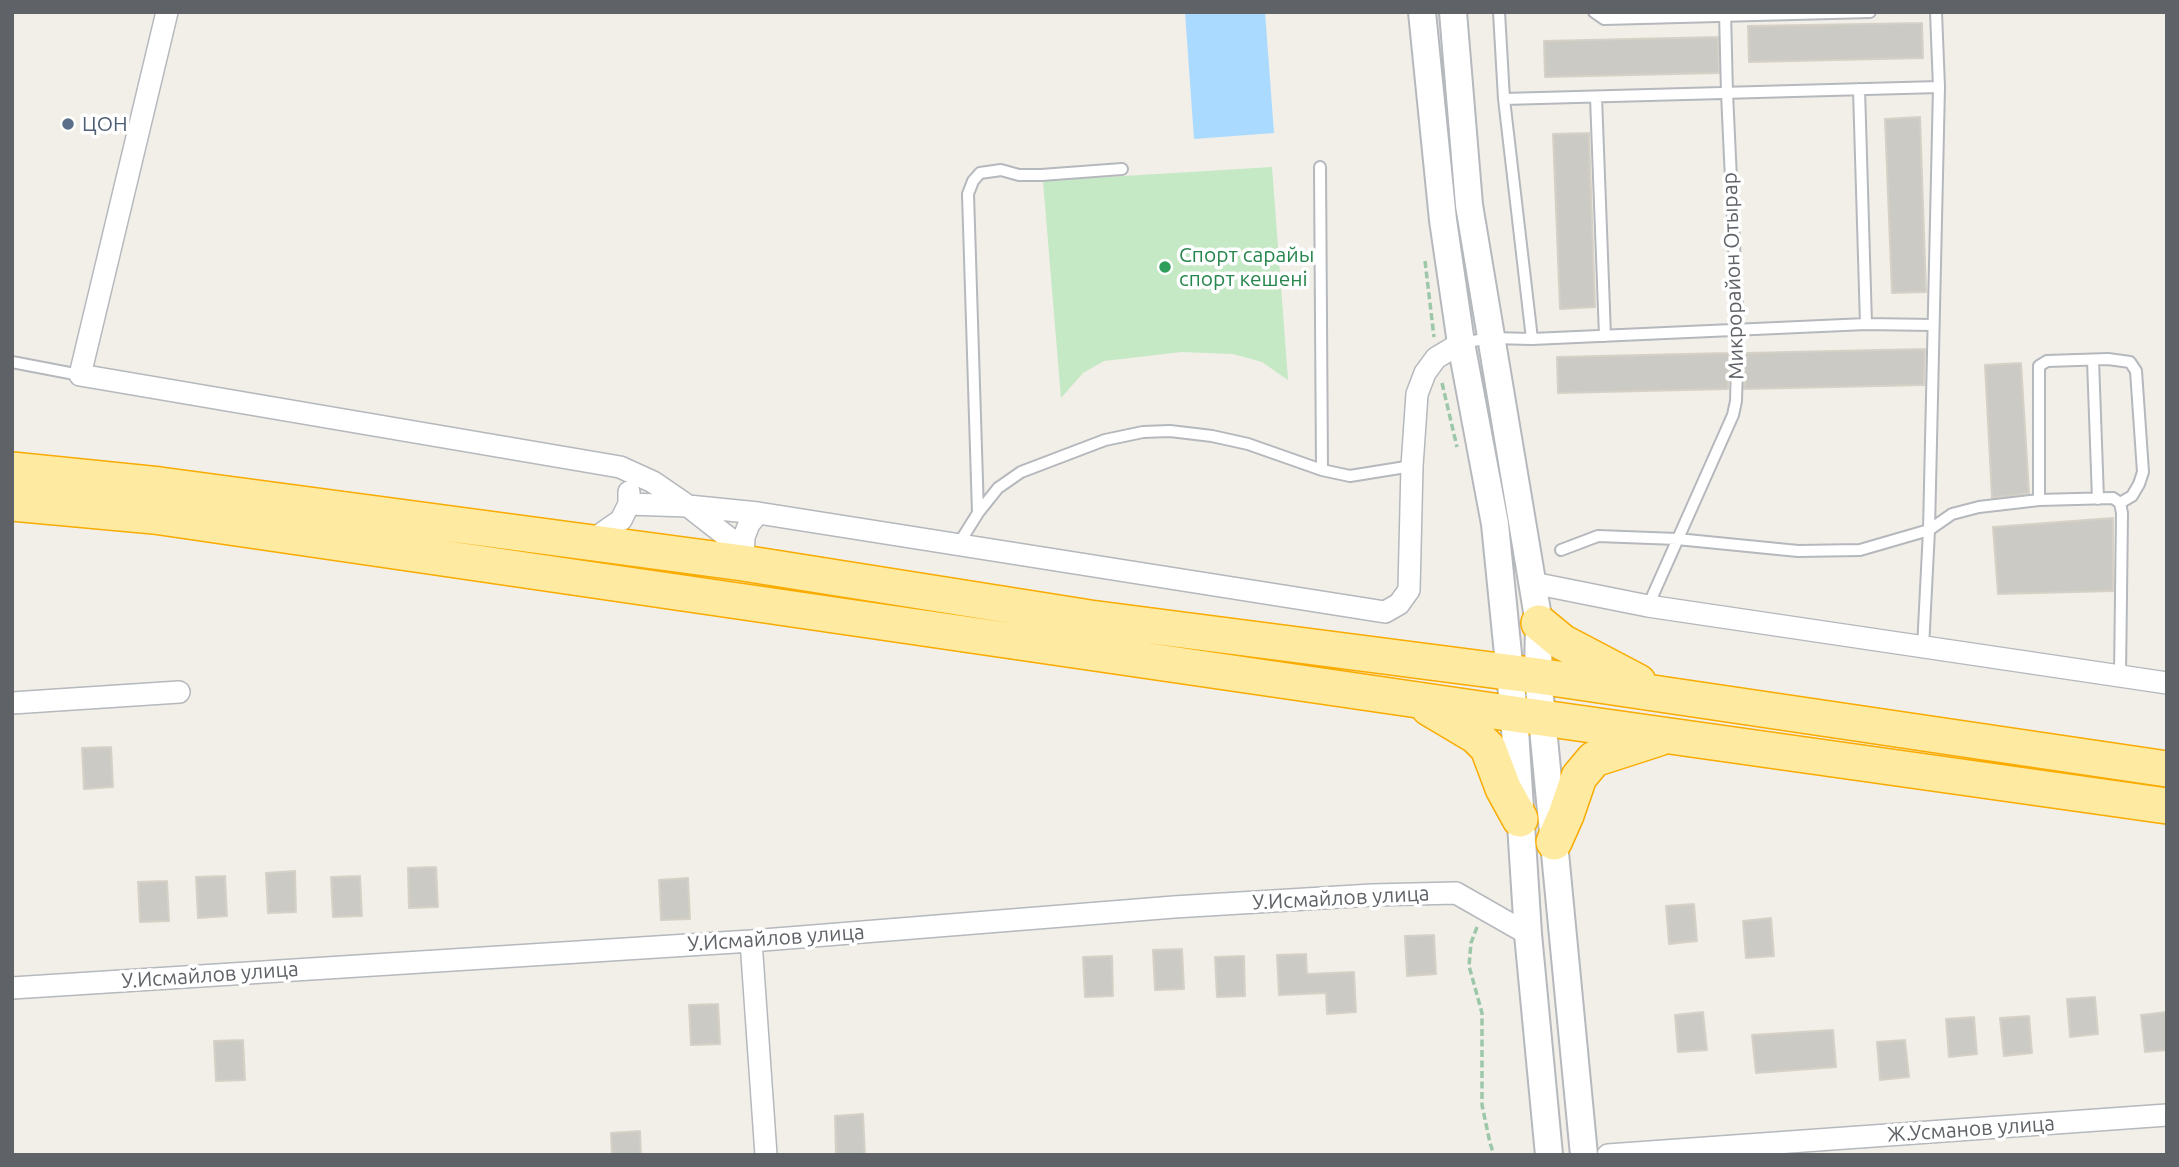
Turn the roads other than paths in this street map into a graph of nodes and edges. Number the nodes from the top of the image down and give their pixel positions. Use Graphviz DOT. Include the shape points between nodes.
graph roads {
  1 [pos="167,12"];
  2 [pos="1422,12"];
  3 [pos="1453,12"];
  4 [pos="1499,12"];
  5 [pos="1594,12"];
  6 [pos="1870,12"];
  7 [pos="1936,12"];
  8 [pos="1849,13"];
  9 [pos="1725,14"];
  10 [pos="1939,87"];
  11 [pos="1859,89"];
  12 [pos="1727,93"];
  13 [pos="1596,97"];
  14 [pos="1504,99"];
  15 [pos="1320,167"];
  16 [pos="1122,169"];
  17 [pos="1866,324"];
  18 [pos="1933,325"];
  19 [pos="1738,331"];
  20 [pos="1605,336"];
  21 [pos="1491,338"];
  22 [pos="1532,339"];
  23 [pos="1461,343"];
  24 [pos="2093,360"];
  25 [pos="12,362"];
  26 [pos="80,375"];
  27 [pos="1412,466"];
  28 [pos="620,467"];
  29 [pos="12,470"];
  30 [pos="1322,470"];
  31 [pos="2098,499"];
  32 [pos="2039,500"];
  33 [pos="12,503"];
  34 [pos="2120,503"];
  35 [pos="628,504"];
  36 [pos="688,506"];
  37 [pos="758,513"];
  38 [pos="978,513"];
  39 [pos="1929,530"];
  40 [pos="1676,539"];
  41 [pos="588,543"];
  42 [pos="958,545"];
  43 [pos="1561,550"];
  44 [pos="743,563"];
  45 [pos="1534,583"];
  46 [pos="1648,606"];
  47 [pos="1539,623"];
  48 [pos="1087,634"];
  49 [pos="1923,648"];
  50 [pos="1524,675"];
  51 [pos="2120,676"];
  52 [pos="2167,683"];
  53 [pos="179,692"];
  54 [pos="1666,696"];
  55 [pos="1411,698"];
  56 [pos="12,703"];
  57 [pos="1528,716"];
  58 [pos="1667,735"];
  59 [pos="2167,769"];
  60 [pos="2167,806"];
  61 [pos="1520,819"];
  62 [pos="1554,842"];
  63 [pos="1528,934"];
  64 [pos="751,941"];
  65 [pos="12,988"];
  66 [pos="2167,1115"];
  67 [pos="766,1155"];
  68 [pos="1549,1155"];
  69 [pos="1584,1155"];
  70 [pos="1608,1155"];
  1 -- 26 [label="street"];
  2 -- 23 [label="street"];
  3 -- 21 [label="street" via="1469,205"];
  4 -- 14 [label="lane"];
  5 -- 9 [label="lane" via="1604,19"];
  6 -- 8 [label="lane"];
  7 -- 10 [label="lane"];
  8 -- 9 [label="lane"];
  9 -- 12 [label="lane, Микрорайон Отырар"];
  10 -- 11 [label="lane"];
  10 -- 18 [label="lane"];
  11 -- 12 [label="lane"];
  11 -- 17 [label="lane"];
  12 -- 13 [label="lane"];
  12 -- 19 [label="lane, Микрорайон Отырар"];
  13 -- 14 [label="lane"];
  13 -- 20 [label="lane"];
  14 -- 22 [label="lane"];
  15 -- 30 [label="lane"];
  16 -- 38 [label="lane" via="1041,175 1001,170 980,173 968,194"];
  17 -- 18 [label="lane"];
  17 -- 19 [label="lane"];
  18 -- 39 [label="lane"];
  19 -- 20 [label="lane"];
  19 -- 40 [label="lane, Микрорайон Отырар" via="1733,415"];
  20 -- 22 [label="lane"];
  21 -- 22 [label="lane"];
  21 -- 23 [label="lane"];
  21 -- 45 [label="street"];
  23 -- 27 [label="street" via="1436,358 1425,373 1417,394"];
  23 -- 50 [label="street"];
  24 -- 31 [label="lane"];
  24 -- 32 [label="lane" via="2047,361 2039,366"];
  24 -- 34 [label="lane" via="2130,362 2136,371 2143,472 2132,496"];
  25 -- 26 [label="lane"];
  26 -- 28 [label="street"];
  27 -- 30 [label="lane" via="1350,476"];
  27 -- 42 [label="street" via="1409,590 1399,604 1385,612"];
  28 -- 35 [label="street" via="629,487"];
  28 -- 36 [label="street"];
  29 -- 41 [label="highway" via="160,485"];
  30 -- 38 [label="lane" via="1212,436 1143,432 1105,440 1021,472 998,488"];
  31 -- 32 [label="lane"];
  31 -- 34 [label="lane" via="2113,498"];
  32 -- 39 [label="lane" via="1965,510"];
  33 -- 48 [label="highway" via="154,516"];
  34 -- 51 [label="lane"];
  35 -- 36 [label="street"];
  35 -- 41 [label="street" via="621,520"];
  36 -- 37 [label="street"];
  36 -- 44 [label="street" via="729,538"];
  37 -- 42 [label="street"];
  37 -- 44 [label="street" via="744,537"];
  38 -- 42 [label="lane"];
  39 -- 40 [label="lane" via="1860,550 1798,551"];
  39 -- 49 [label="lane"];
  40 -- 43 [label="lane" via="1598,536"];
  40 -- 46 [label="lane, Микрорайон Отырар"];
  41 -- 44 [label="highway"];
  44 -- 48 [label="highway"];
  45 -- 46 [label="street"];
  45 -- 47 [label="street"];
  46 -- 49 [label="street"];
  47 -- 50 [label="street"];
  47 -- 54 [label="highway" via="1562,642"];
  48 -- 50 [label="highway"];
  48 -- 55 [label="highway"];
  49 -- 51 [label="street"];
  50 -- 54 [label="highway"];
  50 -- 57 [label="street"];
  51 -- 52 [label="street"];
  53 -- 56 [label="street"];
  54 -- 59 [label="highway"];
  55 -- 57 [label="highway"];
  55 -- 61 [label="highway" via="1476,736 1488,748"];
  57 -- 58 [label="highway"];
  57 -- 61 [label="street"];
  57 -- 62 [label="street"];
  58 -- 60 [label="highway"];
  58 -- 62 [label="highway" via="1594,759 1579,777"];
  61 -- 63 [label="street"];
  62 -- 69 [label="street"];
  63 -- 64 [label="street, У.Исмайлов улица" via="1456,893 1174,907"];
  63 -- 68 [label="street"];
  64 -- 65 [label="street, У.Исмайлов улица"];
  64 -- 67 [label="street"];
  66 -- 70 [label="street, Ж.Усманов улица"];
}
